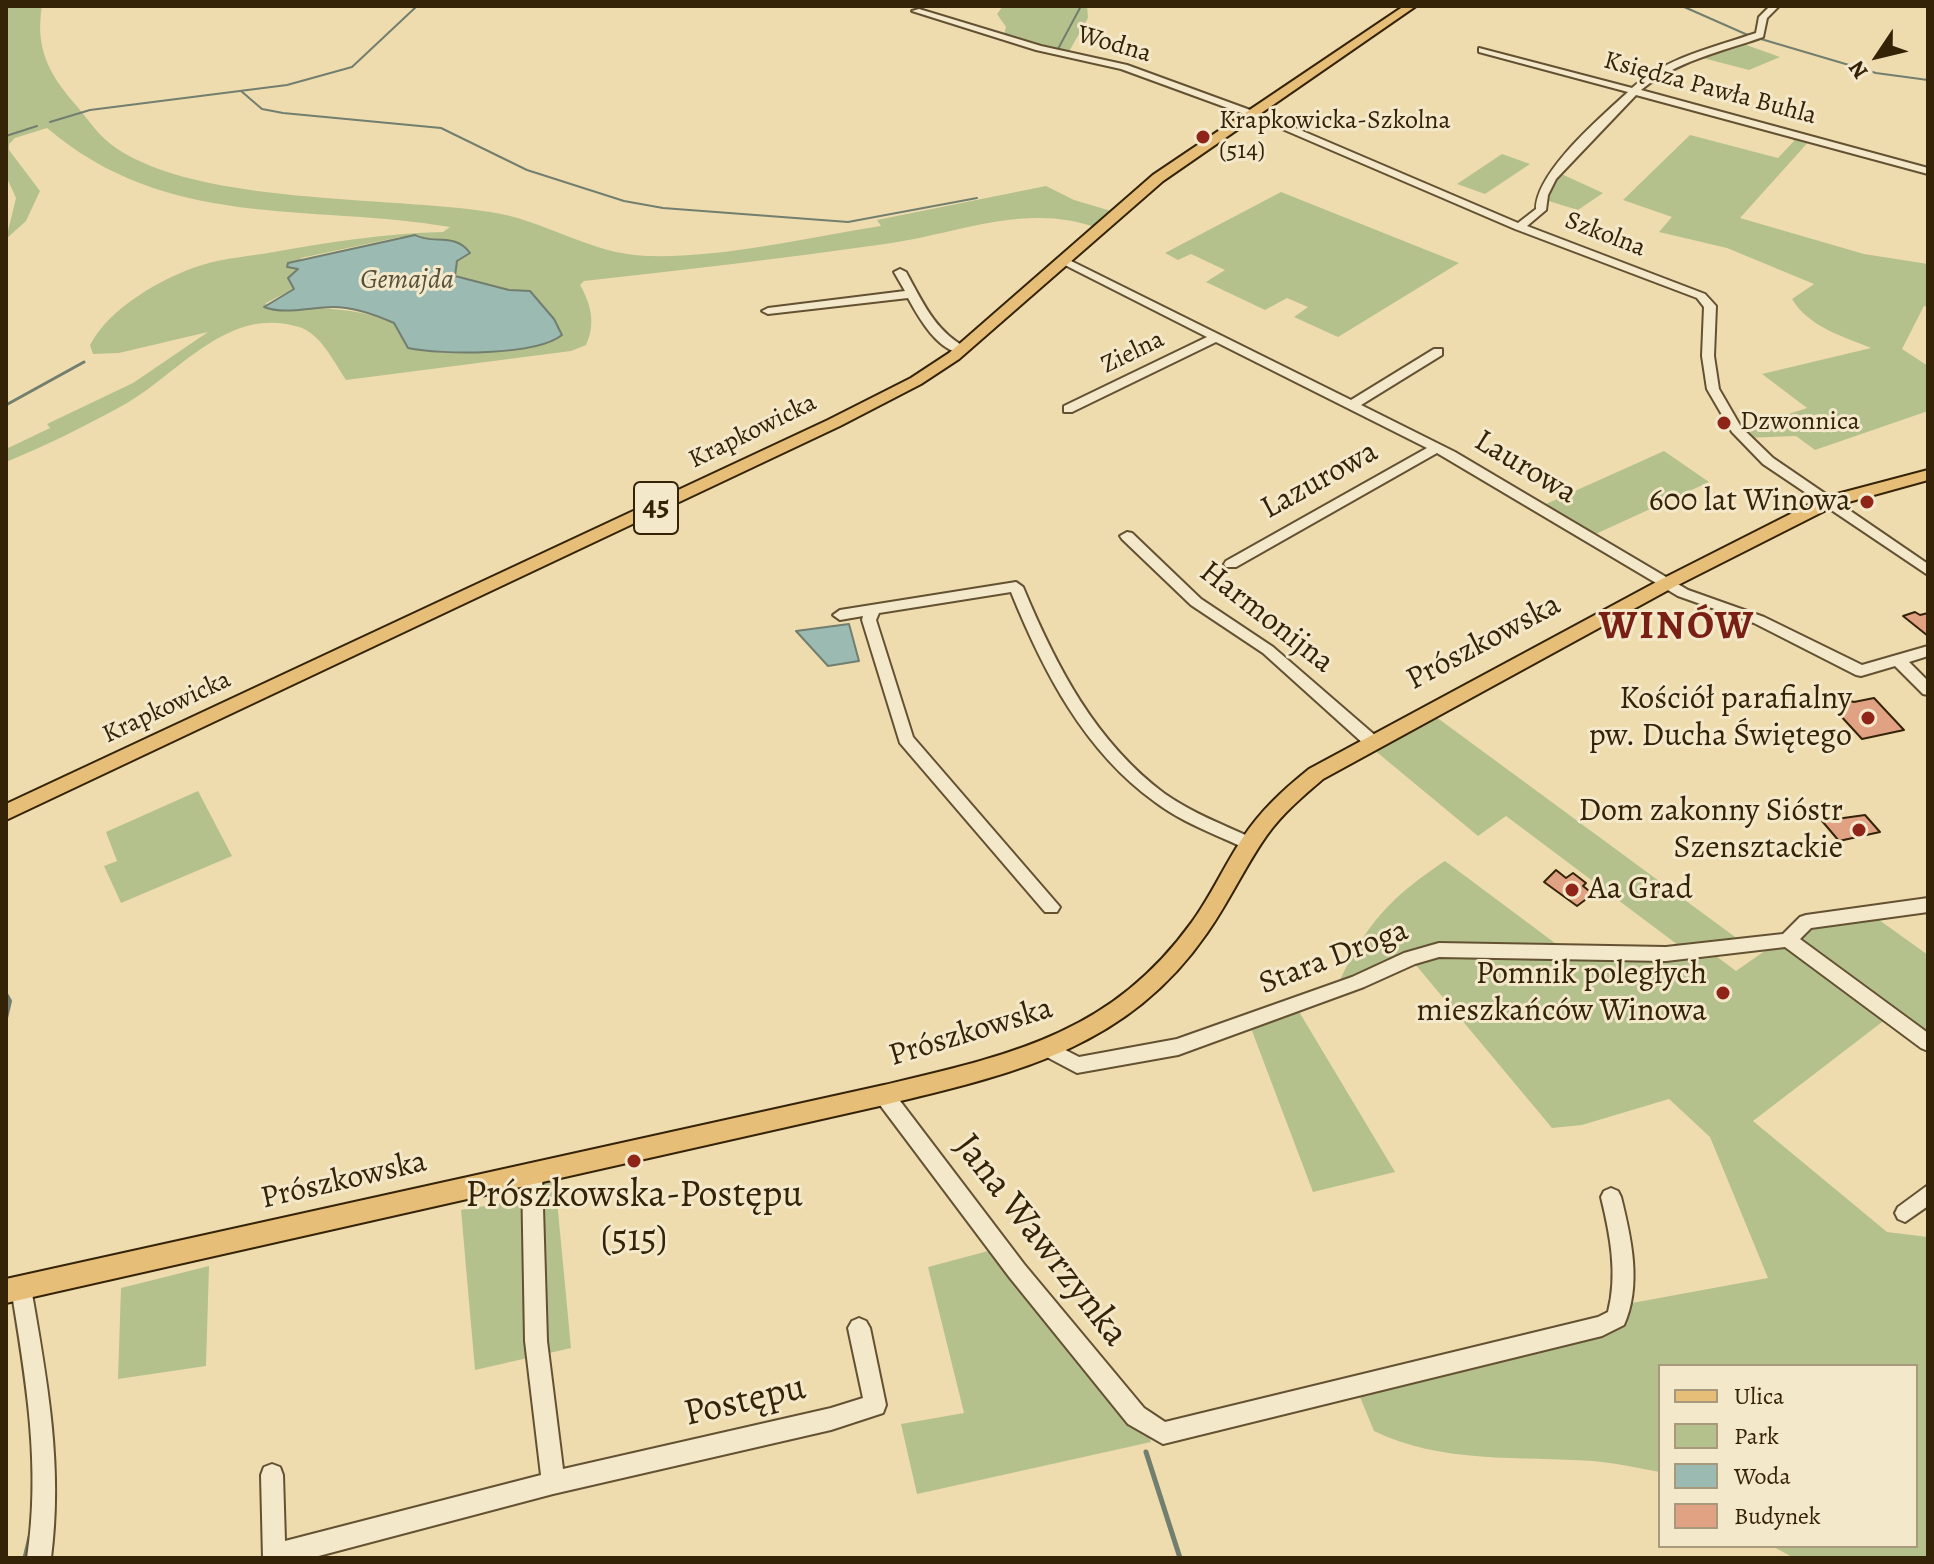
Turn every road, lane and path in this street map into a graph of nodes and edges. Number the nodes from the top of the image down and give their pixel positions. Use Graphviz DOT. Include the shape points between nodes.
graph roads {
  1 [pos="1411,6"];
  2 [pos="1775,6"];
  3 [pos="916,11"];
  4 [pos="1482,50"];
  5 [pos="1631,91"];
  6 [pos="1251,114"];
  7 [pos="1928,171"];
  8 [pos="1519,227"];
  9 [pos="1063,260"];
  10 [pos="900,272"];
  11 [pos="912,294"];
  12 [pos="768,311"];
  13 [pos="1216,337"];
  14 [pos="961,350"];
  15 [pos="1438,352"];
  16 [pos="1352,405"];
  17 [pos="1068,409"];
  18 [pos="1437,448"];
  19 [pos="1928,475"];
  20 [pos="1828,502"];
  21 [pos="1127,536"];
  22 [pos="1231,564"];
  23 [pos="1928,571"];
  24 [pos="1666,584"];
  25 [pos="873,610"];
  26 [pos="840,615"];
  27 [pos="1928,651"];
  28 [pos="1899,661"];
  29 [pos="1928,690"];
  30 [pos="1371,741"];
  31 [pos="6,813"];
  32 [pos="1248,843"];
  33 [pos="1928,905"];
  34 [pos="1051,907"];
  35 [pos="1788,940"];
  36 [pos="1928,1043"];
  37 [pos="1050,1050"];
  38 [pos="884,1095"];
  39 [pos="532,1174"];
  40 [pos="1928,1194"];
  41 [pos="1611,1197"];
  42 [pos="1905,1213"];
  43 [pos="13,1289"];
  44 [pos="859,1328"];
  45 [pos="272,1475"];
  46 [pos="553,1483"];
  47 [pos="39,1558"];
  1 -- 6 [label="main road, Krapkowicka / 45"];
  2 -- 5 [label="street" via="1763,17 1760,35 1679,65"];
  3 -- 6 [label="street, Wodna" via="1113,64"];
  4 -- 5 [label="street, Księdza Pawła Buhla"];
  5 -- 7 [label="street, Księdza Pawła Buhla"];
  5 -- 8 [label="street" via="1552,178 1541,210"];
  6 -- 8 [label="street, Szkolna"];
  6 -- 9 [label="main road, Krapkowicka / 45" via="1158,178"];
  8 -- 20 [label="street, Szkolna" via="1705,300 1711,316 1708,356 1720,406 1768,461"];
  9 -- 13 [label="street, Laurowa"];
  9 -- 14 [label="main road, Krapkowicka / 45"];
  10 -- 11 [label="street"];
  11 -- 12 [label="street"];
  11 -- 14 [label="street" via="943,343"];
  13 -- 16 [label="street, Laurowa"];
  13 -- 17 [label="street, Zielna"];
  14 -- 31 [label="main road, Krapkowicka / 45" via="916,381 834,423"];
  15 -- 16 [label="street"];
  16 -- 18 [label="street, Laurowa"];
  18 -- 22 [label="street, Lazurowa"];
  18 -- 24 [label="street, Laurowa"];
  19 -- 20 [label="main road, Prószkowska"];
  20 -- 23 [label="street"];
  20 -- 24 [label="main road, Prószkowska"];
  21 -- 30 [label="street, Harmonijna" via="1196,602 1268,650"];
  24 -- 28 [label="street, Laurowa" via="1759,620 1861,671"];
  24 -- 30 [label="main road, Prószkowska"];
  25 -- 26 [label="street"];
  25 -- 32 [label="street" via="1016,587 1045,658 1116,756 1172,805"];
  25 -- 34 [label="street" via="869,620 906,739"];
  27 -- 28 [label="street, Laurowa"];
  28 -- 29 [label="street"];
  30 -- 32 [label="main road, Prószkowska" via="1291,793"];
  32 -- 37 [label="main road, Prószkowska" via="1164,975 1120,1012"];
  33 -- 35 [label="street, Stara Droga" via="1806,922"];
  35 -- 36 [label="street"];
  35 -- 37 [label="street, Stara Droga" via="1625,956 1439,950 1178,1047 1077,1065"];
  37 -- 38 [label="main road, Prószkowska"];
  38 -- 39 [label="main road, Prószkowska"];
  38 -- 41 [label="street, Jana Wawrzynka" via="1017,1271 1146,1426 1163,1433 1602,1326 1617,1318 1621,1305"];
  39 -- 43 [label="main road, Prószkowska"];
  39 -- 46 [label="street" via="536,1341"];
  40 -- 42 [label="street"];
  43 -- 47 [label="street" via="46,1450 46,1518"];
  44 -- 46 [label="street, Postępu" via="875,1405"];
  45 -- 46 [label="street, Postępu" via="274,1556"];
}
